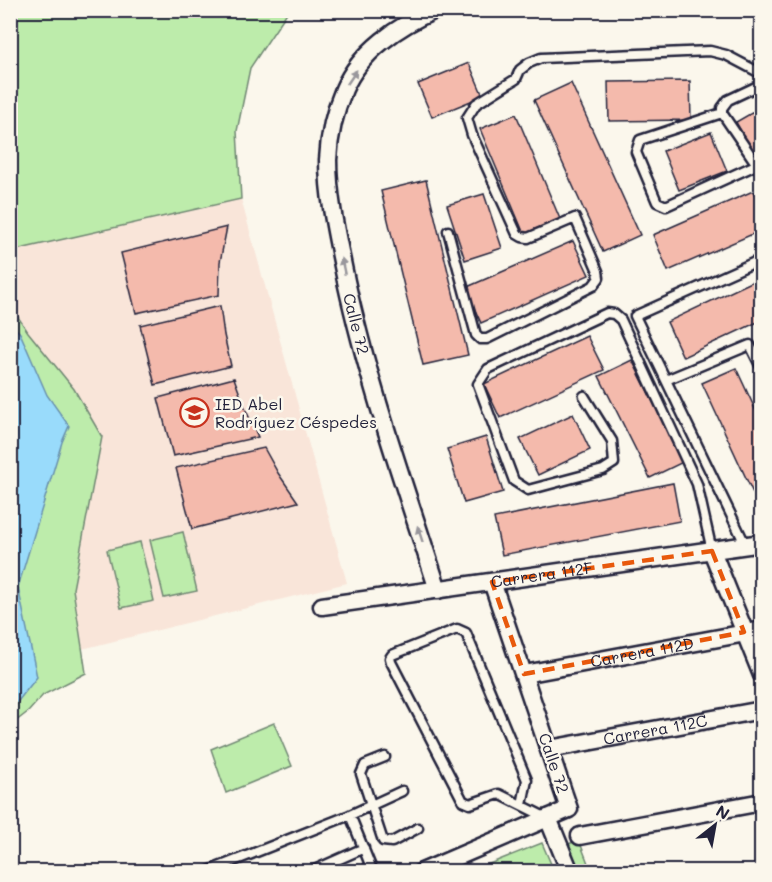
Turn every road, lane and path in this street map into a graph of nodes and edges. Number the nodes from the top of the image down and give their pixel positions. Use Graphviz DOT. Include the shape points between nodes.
graph roads {
  1 [pos="435,10"];
  2 [pos="762,74"];
  3 [pos="762,84"];
  4 [pos="722,113"];
  5 [pos="760,168"];
  6 [pos="448,231"];
  7 [pos="762,259"];
  8 [pos="762,369"];
  9 [pos="666,380"];
  10 [pos="584,396"];
  11 [pos="754,544"];
  12 [pos="712,550"];
  13 [pos="492,582"];
  14 [pos="438,590"];
  15 [pos="322,606"];
  16 [pos="762,630"];
  17 [pos="744,632"];
  18 [pos="524,675"];
  19 [pos="762,675"];
  20 [pos="762,710"];
  21 [pos="549,749"];
  22 [pos="385,757"];
  23 [pos="402,791"];
  24 [pos="762,802"];
  25 [pos="371,805"];
  26 [pos="522,805"];
  27 [pos="350,814"];
  28 [pos="548,818"];
  29 [pos="418,828"];
  30 [pos="580,836"];
  31 [pos="364,848"];
  32 [pos="206,872"];
  33 [pos="310,872"];
  34 [pos="373,872"];
  35 [pos="422,872"];
  36 [pos="570,872"];
  14 -- 1 [label="street, Calle 72, one-way" via="374,390 348,289 330,194 328,158 345,87 365,57 388,35"];
  2 -- 6 [label="lane" via="710,51 541,58 476,104 467,118 472,135 517,234 528,238 574,218 599,278 593,286 487,339 476,335"];
  3 -- 4 [label="lane" via="728,100"];
  4 -- 5 [label="lane"];
  4 -- 5 [label="lane" via="640,140 636,152 657,202 666,206"];
  7 -- 9 [label="lane" via="635,316"];
  8 -- 9 [label="lane" via="750,345"];
  9 -- 11 [label="lane"];
  10 -- 12 [label="lane" via="612,441 614,463 603,470 528,490 514,481 478,384 480,378 488,369 607,313 614,314 621,320 697,484"];
  11 -- 12 [label="street, Carrera 112F"];
  12 -- 13 [label="street, Carrera 112F"];
  12 -- 17 [label="street"];
  13 -- 14 [label="street, Carrera 112F"];
  13 -- 18 [label="street, Calle 72"];
  14 -- 15 [label="street, Carrera 112F"];
  16 -- 17 [label="street, Carrera 112D"];
  17 -- 18 [label="street, Carrera 112D"];
  17 -- 19 [label="street"];
  18 -- 21 [label="street, Calle 72"];
  20 -- 21 [label="street, Carrera 112C"];
  21 -- 28 [label="street, Calle 72" via="569,808"];
  22 -- 25 [label="lane" via="365,765 361,774"];
  23 -- 25 [label="lane"];
  24 -- 30 [label="street"];
  25 -- 27 [label="lane"];
  25 -- 29 [label="lane" via="383,841 392,842"];
  26 -- 26 [label="lane" via="499,794 470,804 463,801 391,662 392,655 457,629 466,633 527,780"];
  26 -- 28 [label="lane"];
  27 -- 31 [label="lane"];
  27 -- 32 [label="lane"];
  28 -- 35 [label="street"];
  28 -- 36 [label="street, Calle 72"];
  31 -- 33 [label="lane"];
  31 -- 34 [label="lane"];
}
